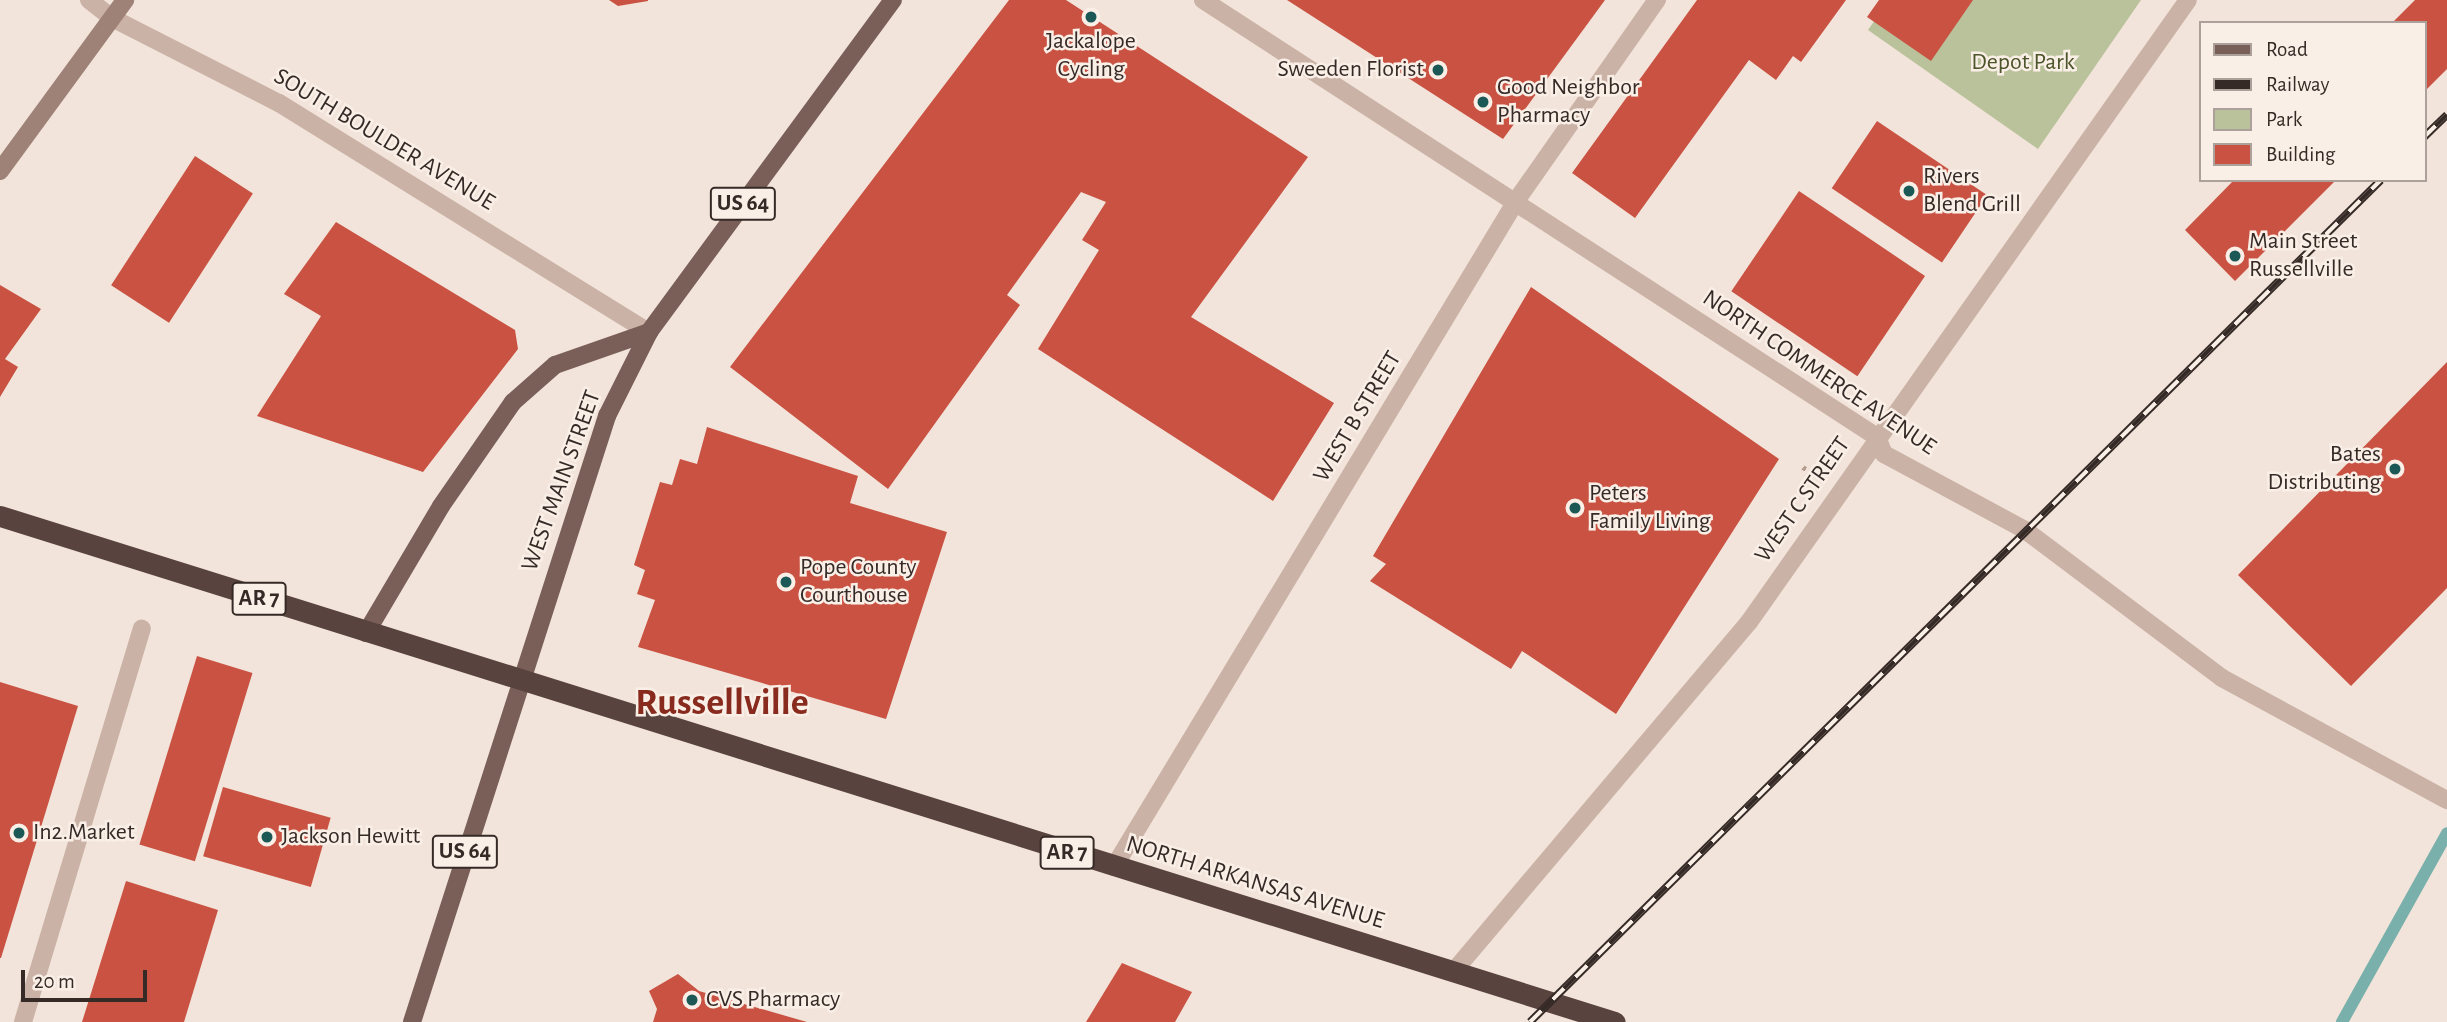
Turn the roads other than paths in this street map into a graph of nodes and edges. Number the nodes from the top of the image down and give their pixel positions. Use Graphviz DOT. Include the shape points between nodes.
graph roads {
  1 [pos="89,0"];
  2 [pos="125,0"];
  3 [pos="893,0"];
  4 [pos="1203,0"];
  5 [pos="1657,0"];
  6 [pos="2188,0"];
  7 [pos="112,18"];
  8 [pos="0,171"];
  9 [pos="1516,201"];
  10 [pos="649,331"];
  11 [pos="1877,437"];
  12 [pos="0,516"];
  13 [pos="142,629"];
  14 [pos="366,633"];
  15 [pos="519,682"];
  16 [pos="2440,796"];
  17 [pos="1114,867"];
  18 [pos="1454,971"];
  19 [pos="23,1022"];
  20 [pos="412,1022"];
  21 [pos="1615,1022"];
  1 -- 7 [label="street, SOUTH BOULDER AVENUE"];
  2 -- 7 [label="street"];
  3 -- 10 [label="main road, WEST MAIN STREET / US 64"];
  4 -- 9 [label="street, NORTH COMMERCE AVENUE"];
  5 -- 9 [label="street, WEST B STREET"];
  6 -- 11 [label="street, WEST C STREET"];
  7 -- 8 [label="street"];
  7 -- 10 [label="street, SOUTH BOULDER AVENUE" via="279,103"];
  9 -- 11 [label="street, NORTH COMMERCE AVENUE"];
  9 -- 17 [label="street, WEST B STREET"];
  10 -- 14 [label="main road" via="555,365 513,402 441,506"];
  10 -- 15 [label="main road, WEST MAIN STREET / US 64" via="607,416"];
  11 -- 16 [label="street, NORTH COMMERCE AVENUE" via="1884,454 2025,530 2222,678"];
  11 -- 18 [label="street, WEST C STREET" via="1749,622"];
  12 -- 14 [label="highway, AR 7"];
  13 -- 19 [label="street"];
  14 -- 15 [label="highway, AR 7"];
  15 -- 17 [label="highway, NORTH ARKANSAS AVENUE / AR 7"];
  15 -- 20 [label="main road, US 64"];
  17 -- 18 [label="highway, NORTH ARKANSAS AVENUE / AR 7"];
  18 -- 21 [label="highway, NORTH ARKANSAS AVENUE / AR 7"];
}
